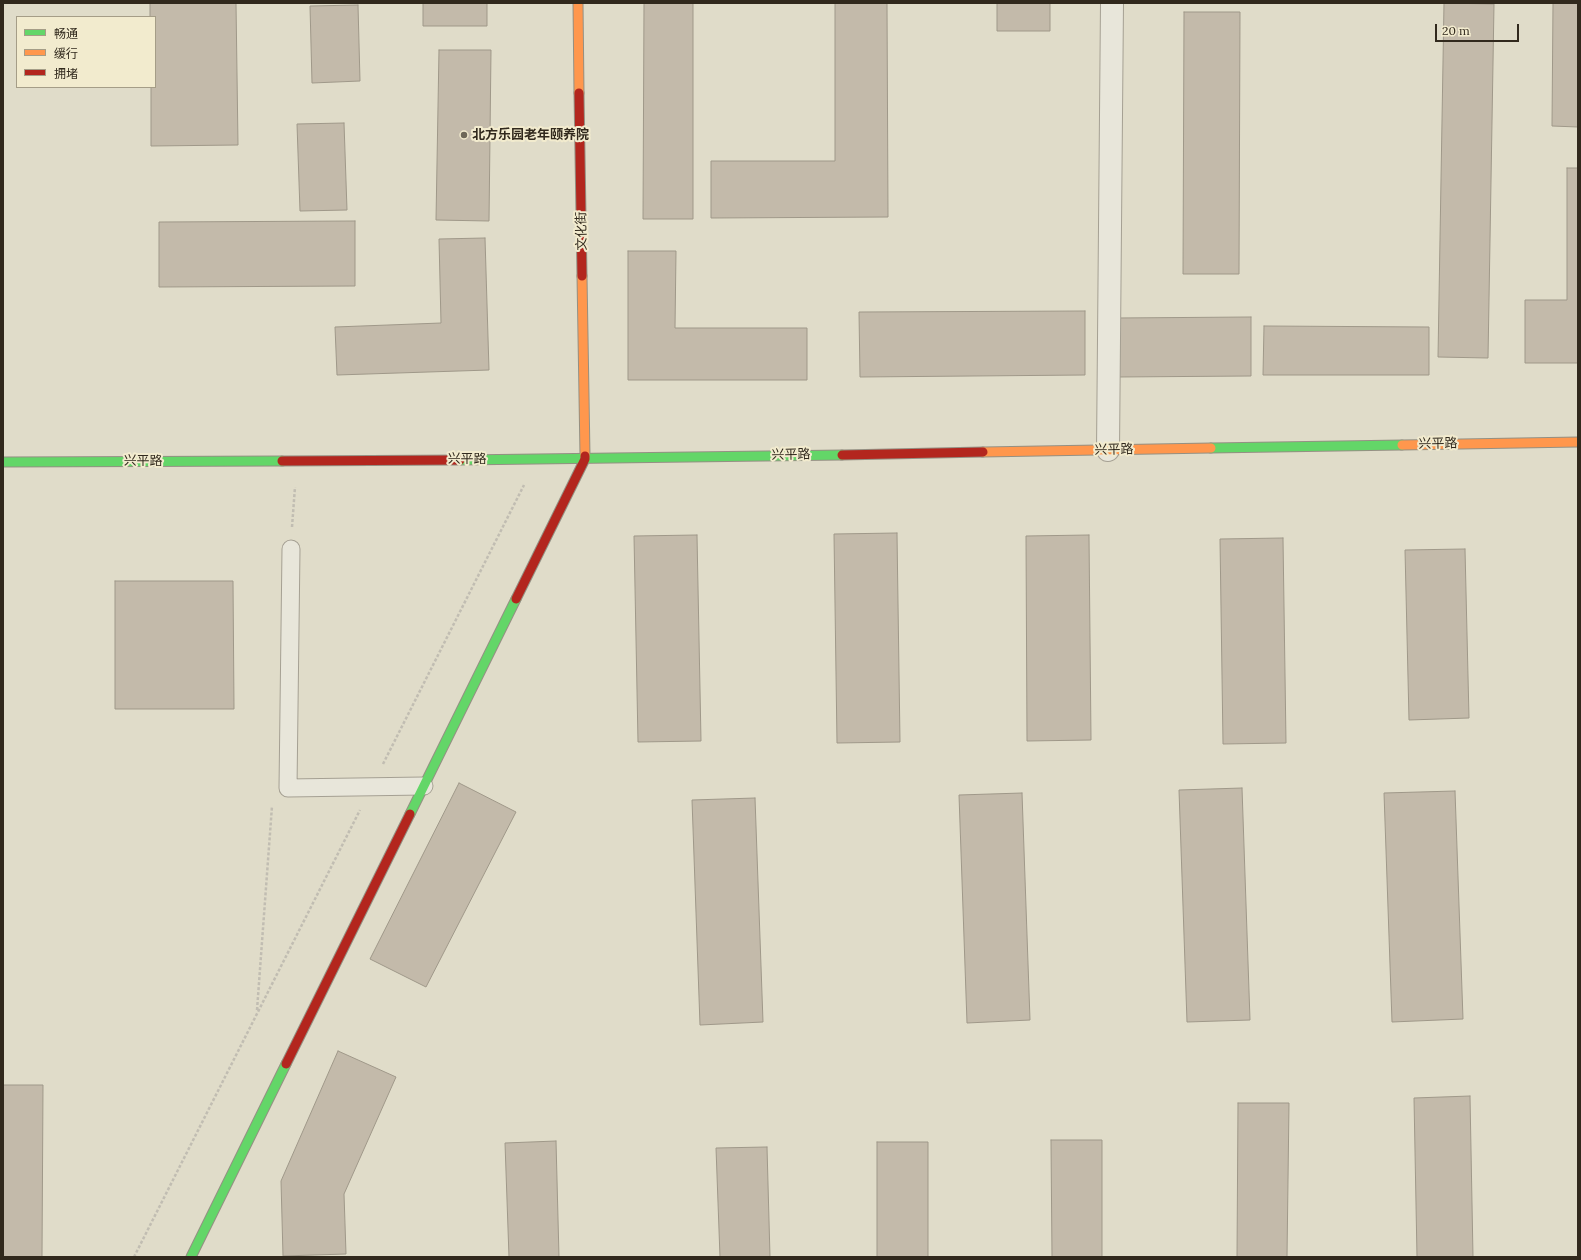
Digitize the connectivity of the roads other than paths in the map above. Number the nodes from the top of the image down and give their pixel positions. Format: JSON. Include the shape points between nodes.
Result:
{"nodes":[{"id":1,"x":578,"y":3,"type":"edge"},
{"id":2,"x":1112,"y":3,"type":"edge"},
{"id":3,"x":1578,"y":442,"type":"edge"},
{"id":4,"x":1108,"y":450,"type":"junction"},
{"id":5,"x":585,"y":459,"type":"junction"},
{"id":6,"x":3,"y":462,"type":"edge"},
{"id":7,"x":291,"y":549,"type":"dead end"},
{"id":8,"x":424,"y":786,"type":"junction"},
{"id":9,"x":191,"y":1257,"type":"edge"}],
"edges":[{"from":1,"to":5,"type":"street","name":"文化街"},
{"from":2,"to":4,"type":"street"},
{"from":3,"to":4,"type":"street","name":"兴平路"},
{"from":4,"to":5,"type":"street","name":"兴平路"},
{"from":5,"to":6,"type":"street","name":"兴平路"},
{"from":5,"to":8,"type":"street"},
{"from":7,"to":8,"type":"lane","via":[[288,788]]},
{"from":8,"to":9,"type":"street"}]}
